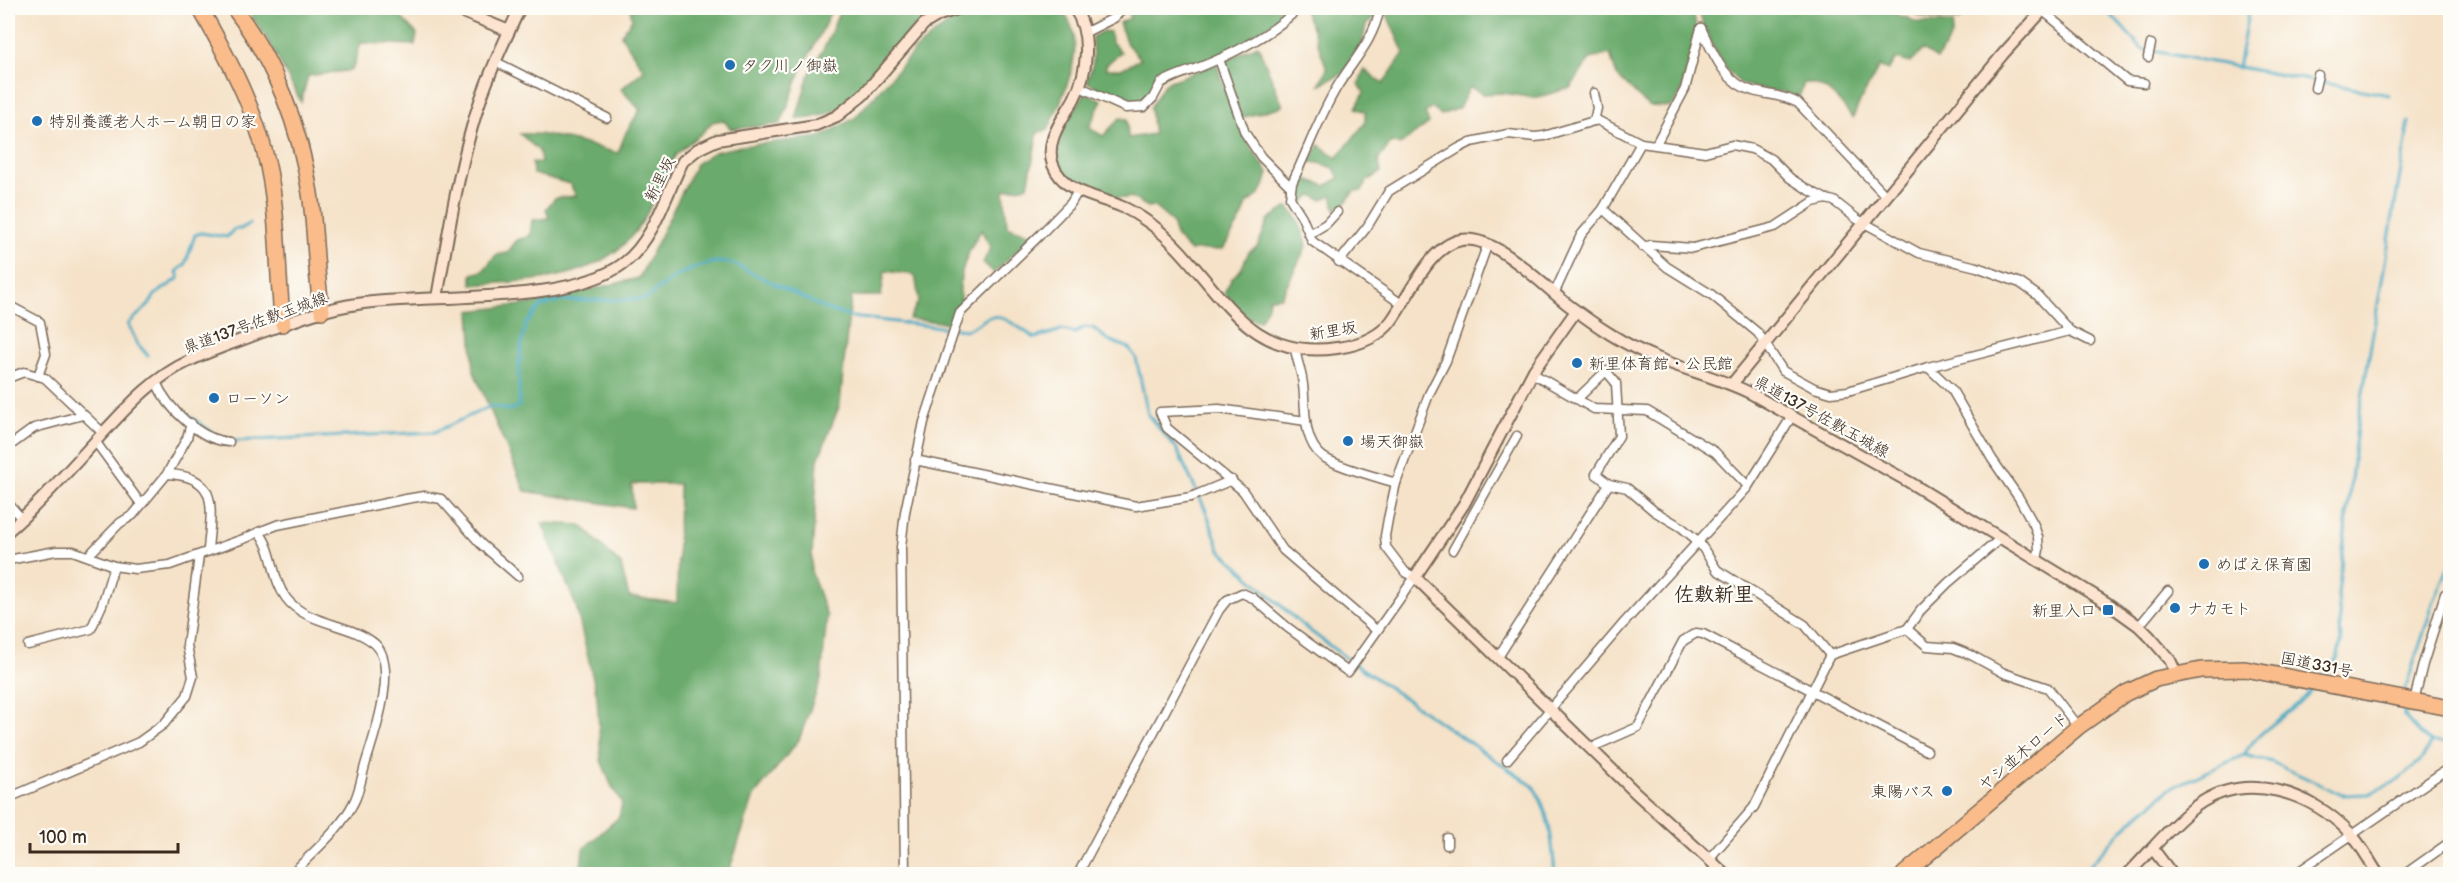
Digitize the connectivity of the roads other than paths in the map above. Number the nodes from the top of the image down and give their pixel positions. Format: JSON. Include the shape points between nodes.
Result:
{"nodes":[{"id":1,"x":200,"y":8,"type":"edge"},
{"id":2,"x":234,"y":8,"type":"edge"},
{"id":3,"x":453,"y":8,"type":"edge"},
{"id":4,"x":520,"y":8,"type":"edge"},
{"id":5,"x":960,"y":8,"type":"edge"},
{"id":6,"x":1074,"y":8,"type":"edge"},
{"id":7,"x":1124,"y":8,"type":"edge"},
{"id":8,"x":1298,"y":8,"type":"edge"},
{"id":9,"x":1380,"y":8,"type":"edge"},
{"id":10,"x":2043,"y":9,"type":"edge"},
{"id":11,"x":509,"y":31,"type":"junction"},
{"id":12,"x":1084,"y":33,"type":"junction"},
{"id":13,"x":2151,"y":44,"type":"dead end"},
{"id":14,"x":2148,"y":57,"type":"dead end"},
{"id":15,"x":1218,"y":59,"type":"junction"},
{"id":16,"x":496,"y":62,"type":"junction"},
{"id":17,"x":2318,"y":75,"type":"dead end"},
{"id":18,"x":2144,"y":83,"type":"dead end"},
{"id":19,"x":1080,"y":87,"type":"junction"},
{"id":20,"x":2315,"y":87,"type":"dead end"},
{"id":21,"x":1594,"y":93,"type":"dead end"},
{"id":22,"x":607,"y":118,"type":"dead end"},
{"id":23,"x":1594,"y":121,"type":"junction"},
{"id":24,"x":1641,"y":143,"type":"junction"},
{"id":25,"x":1656,"y":144,"type":"junction"},
{"id":26,"x":1291,"y":187,"type":"junction"},
{"id":27,"x":1078,"y":191,"type":"junction"},
{"id":28,"x":1886,"y":196,"type":"junction"},
{"id":29,"x":1826,"y":199,"type":"junction"},
{"id":30,"x":1603,"y":209,"type":"junction"},
{"id":31,"x":1337,"y":212,"type":"dead end"},
{"id":32,"x":1863,"y":223,"type":"junction"},
{"id":33,"x":1309,"y":234,"type":"junction"},
{"id":34,"x":1488,"y":243,"type":"junction"},
{"id":35,"x":1643,"y":247,"type":"junction"},
{"id":36,"x":1340,"y":262,"type":"junction"},
{"id":37,"x":1554,"y":294,"type":"junction"},
{"id":38,"x":437,"y":298,"type":"junction"},
{"id":39,"x":8,"y":305,"type":"edge"},
{"id":40,"x":1402,"y":305,"type":"junction"},
{"id":41,"x":322,"y":311,"type":"junction"},
{"id":42,"x":1576,"y":311,"type":"junction"},
{"id":43,"x":283,"y":324,"type":"junction"},
{"id":44,"x":2070,"y":330,"type":"junction"},
{"id":45,"x":2090,"y":341,"type":"dead end"},
{"id":46,"x":1766,"y":343,"type":"junction"},
{"id":47,"x":1295,"y":349,"type":"junction"},
{"id":48,"x":1928,"y":367,"type":"junction"},
{"id":49,"x":1532,"y":373,"type":"junction"},
{"id":50,"x":38,"y":376,"type":"junction"},
{"id":51,"x":8,"y":378,"type":"edge"},
{"id":52,"x":156,"y":382,"type":"junction"},
{"id":53,"x":1732,"y":384,"type":"junction"},
{"id":54,"x":1577,"y":399,"type":"junction"},
{"id":55,"x":1617,"y":410,"type":"junction"},
{"id":56,"x":83,"y":414,"type":"junction"},
{"id":57,"x":1792,"y":416,"type":"junction"},
{"id":58,"x":1305,"y":421,"type":"junction"},
{"id":59,"x":191,"y":423,"type":"junction"},
{"id":60,"x":1517,"y":436,"type":"dead end"},
{"id":61,"x":99,"y":437,"type":"junction"},
{"id":62,"x":229,"y":442,"type":"dead end"},
{"id":63,"x":8,"y":447,"type":"edge"},
{"id":64,"x":915,"y":460,"type":"junction"},
{"id":65,"x":1502,"y":464,"type":"junction"},
{"id":66,"x":1485,"y":465,"type":"junction"},
{"id":67,"x":167,"y":474,"type":"junction"},
{"id":68,"x":1232,"y":480,"type":"junction"},
{"id":69,"x":1396,"y":483,"type":"junction"},
{"id":70,"x":1609,"y":484,"type":"junction"},
{"id":71,"x":1748,"y":486,"type":"junction"},
{"id":72,"x":8,"y":503,"type":"edge"},
{"id":73,"x":141,"y":504,"type":"junction"},
{"id":74,"x":21,"y":518,"type":"junction"},
{"id":75,"x":8,"y":531,"type":"edge"},
{"id":76,"x":259,"y":532,"type":"junction"},
{"id":77,"x":2001,"y":538,"type":"junction"},
{"id":78,"x":1699,"y":542,"type":"junction"},
{"id":79,"x":208,"y":550,"type":"junction"},
{"id":80,"x":1453,"y":550,"type":"dead end"},
{"id":81,"x":88,"y":556,"type":"junction"},
{"id":82,"x":200,"y":556,"type":"junction"},
{"id":83,"x":2037,"y":559,"type":"junction"},
{"id":84,"x":8,"y":560,"type":"edge"},
{"id":85,"x":114,"y":566,"type":"junction"},
{"id":86,"x":518,"y":576,"type":"dead end"},
{"id":87,"x":1415,"y":577,"type":"junction"},
{"id":88,"x":2168,"y":591,"type":"dead end"},
{"id":89,"x":2451,"y":596,"type":"edge"},
{"id":90,"x":2139,"y":626,"type":"junction"},
{"id":91,"x":1907,"y":629,"type":"junction"},
{"id":92,"x":1376,"y":630,"type":"junction"},
{"id":93,"x":28,"y":645,"type":"dead end"},
{"id":94,"x":1830,"y":655,"type":"junction"},
{"id":95,"x":1498,"y":657,"type":"junction"},
{"id":96,"x":2176,"y":674,"type":"junction"},
{"id":97,"x":1813,"y":690,"type":"junction"},
{"id":98,"x":2408,"y":700,"type":"junction"},
{"id":99,"x":1549,"y":708,"type":"junction"},
{"id":100,"x":2451,"y":708,"type":"edge"},
{"id":101,"x":2078,"y":727,"type":"junction"},
{"id":102,"x":1592,"y":750,"type":"junction"},
{"id":103,"x":1927,"y":751,"type":"dead end"},
{"id":104,"x":1507,"y":760,"type":"dead end"},
{"id":105,"x":2451,"y":767,"type":"edge"},
{"id":106,"x":8,"y":798,"type":"edge"},
{"id":107,"x":2351,"y":834,"type":"junction"},
{"id":108,"x":2451,"y":842,"type":"edge"},
{"id":109,"x":2153,"y":849,"type":"junction"},
{"id":110,"x":1710,"y":861,"type":"junction"},
{"id":111,"x":292,"y":874,"type":"edge"},
{"id":112,"x":905,"y":874,"type":"edge"},
{"id":113,"x":1078,"y":874,"type":"edge"},
{"id":114,"x":1725,"y":874,"type":"edge"},
{"id":115,"x":1904,"y":874,"type":"edge"},
{"id":116,"x":2128,"y":874,"type":"edge"},
{"id":117,"x":2172,"y":874,"type":"edge"},
{"id":118,"x":2295,"y":874,"type":"edge"},
{"id":119,"x":2378,"y":874,"type":"edge"},
{"id":120,"x":2405,"y":874,"type":"edge"}],
"edges":[{"from":1,"to":43,"type":"highway","via":[[254,114],[264,149],[274,212]]},
{"from":2,"to":41,"type":"highway","via":[[254,35],[275,77],[297,137],[310,192]]},
{"from":3,"to":11,"type":"main road"},
{"from":4,"to":11,"type":"main road"},
{"from":5,"to":38,"type":"main road","name":"新里坂","via":[[924,24],[863,95],[837,116],[816,125],[717,140],[691,153],[682,161],[641,244],[614,269],[556,288]]},
{"from":6,"to":12,"type":"main road","name":"新里坂"},
{"from":7,"to":12,"type":"street","via":[[1114,18]]},
{"from":8,"to":15,"type":"street","via":[[1246,45]]},
{"from":9,"to":26,"type":"street","via":[[1377,24],[1364,50],[1336,87]]},
{"from":10,"to":18,"type":"street","via":[[2127,81]]},
{"from":10,"to":28,"type":"main road","name":"県道137号佐敷玉城線"},
{"from":11,"to":16,"type":"main road"},
{"from":12,"to":19,"type":"main road","name":"新里坂","via":[[1085,62]]},
{"from":13,"to":14,"type":"street"},
{"from":15,"to":19,"type":"street","via":[[1161,82],[1154,98],[1144,107],[1126,108]]},
{"from":15,"to":26,"type":"street","via":[[1245,133],[1261,157]]},
{"from":16,"to":22,"type":"street"},
{"from":16,"to":38,"type":"main road","via":[[467,148]]},
{"from":17,"to":20,"type":"street"},
{"from":19,"to":27,"type":"main road","name":"新里坂","via":[[1050,149],[1054,169]]},
{"from":21,"to":23,"type":"street"},
{"from":23,"to":24,"type":"street"},
{"from":23,"to":36,"type":"street","via":[[1544,136],[1508,134],[1459,148],[1389,191],[1368,227]]},
{"from":24,"to":25,"type":"street"},
{"from":24,"to":30,"type":"street"},
{"from":25,"to":28,"type":"street","via":[[1685,89],[1701,28],[1720,66],[1739,87],[1784,96],[1798,103]]},
{"from":25,"to":29,"type":"street","via":[[1705,152],[1732,145],[1752,149]]},
{"from":26,"to":33,"type":"street","via":[[1290,198]]},
{"from":27,"to":47,"type":"main road","name":"新里坂","via":[[1121,206],[1149,223],[1240,319],[1268,340]]},
{"from":27,"to":64,"type":"street","via":[[1039,236],[960,313]]},
{"from":28,"to":32,"type":"main road","name":"県道137号佐敷玉城線"},
{"from":29,"to":32,"type":"street"},
{"from":29,"to":35,"type":"street","via":[[1813,202],[1775,227],[1693,248]]},
{"from":30,"to":35,"type":"street"},
{"from":30,"to":37,"type":"street","via":[[1581,235]]},
{"from":31,"to":33,"type":"street"},
{"from":32,"to":44,"type":"street","via":[[1919,253],[1977,267],[2020,283]]},
{"from":32,"to":46,"type":"main road","name":"県道137号佐敷玉城線"},
{"from":33,"to":36,"type":"street","via":[[1312,241]]},
{"from":34,"to":37,"type":"main road"},
{"from":34,"to":40,"type":"main road","name":"新里坂","via":[[1462,240],[1443,248]]},
{"from":34,"to":69,"type":"street","via":[[1446,361],[1429,393]]},
{"from":35,"to":46,"type":"street","via":[[1666,267],[1712,295]]},
{"from":36,"to":40,"type":"street"},
{"from":37,"to":42,"type":"main road"},
{"from":38,"to":41,"type":"main road","name":"県道137号佐敷玉城線","via":[[369,302]]},
{"from":39,"to":50,"type":"street","via":[[40,322],[45,354]]},
{"from":40,"to":47,"type":"main road","name":"新里坂","via":[[1387,328],[1371,338],[1332,349]]},
{"from":41,"to":43,"type":"main road","name":"県道137号佐敷玉城線"},
{"from":42,"to":49,"type":"main road"},
{"from":42,"to":53,"type":"main road","via":[[1638,350]]},
{"from":43,"to":52,"type":"main road","name":"県道137号佐敷玉城線","via":[[187,362]]},
{"from":44,"to":45,"type":"street"},
{"from":44,"to":48,"type":"street"},
{"from":46,"to":48,"type":"street","via":[[1783,371],[1831,393],[1869,386]]},
{"from":46,"to":53,"type":"main road","name":"県道137号佐敷玉城線"},
{"from":47,"to":58,"type":"street","via":[[1303,383]]},
{"from":48,"to":83,"type":"street","via":[[1952,390],[2029,516],[2038,537]]},
{"from":49,"to":54,"type":"street"},
{"from":49,"to":66,"type":"main road"},
{"from":50,"to":51,"type":"street","via":[[24,372]]},
{"from":50,"to":56,"type":"street"},
{"from":52,"to":59,"type":"street","via":[[169,406]]},
{"from":52,"to":61,"type":"main road","name":"県道137号佐敷玉城線"},
{"from":53,"to":57,"type":"main road","name":"県道137号佐敷玉城線"},
{"from":54,"to":55,"type":"street","via":[[1594,409]]},
{"from":54,"to":55,"type":"street","via":[[1606,371],[1616,383]]},
{"from":55,"to":70,"type":"street","via":[[1619,436],[1596,474]]},
{"from":55,"to":71,"type":"street","via":[[1647,411],[1715,452]]},
{"from":56,"to":61,"type":"street"},
{"from":56,"to":63,"type":"street","via":[[34,428]]},
{"from":57,"to":71,"type":"street"},
{"from":57,"to":77,"type":"main road","name":"県道137号佐敷玉城線"},
{"from":58,"to":68,"type":"street","via":[[1219,409],[1160,412],[1167,428]]},
{"from":58,"to":69,"type":"street","via":[[1322,456]]},
{"from":59,"to":62,"type":"street","via":[[215,441]]},
{"from":59,"to":67,"type":"street","via":[[188,438]]},
{"from":60,"to":65,"type":"street"},
{"from":61,"to":73,"type":"street"},
{"from":61,"to":74,"type":"main road","name":"県道137号佐敷玉城線"},
{"from":64,"to":68,"type":"street","via":[[1136,506],[1192,497]]},
{"from":64,"to":112,"type":"street","via":[[905,512],[901,569]]},
{"from":65,"to":66,"type":"street"},
{"from":65,"to":80,"type":"street"},
{"from":66,"to":87,"type":"main road"},
{"from":67,"to":73,"type":"street"},
{"from":67,"to":79,"type":"street","via":[[192,477],[202,483],[210,510]]},
{"from":68,"to":92,"type":"street","via":[[1283,550]]},
{"from":69,"to":87,"type":"street","via":[[1386,547],[1405,572]]},
{"from":70,"to":78,"type":"street","via":[[1627,488]]},
{"from":70,"to":95,"type":"street"},
{"from":71,"to":78,"type":"street"},
{"from":72,"to":74,"type":"street"},
{"from":73,"to":81,"type":"street"},
{"from":74,"to":75,"type":"main road","name":"県道137号佐敷玉城線"},
{"from":76,"to":79,"type":"street"},
{"from":76,"to":86,"type":"street","via":[[277,525],[424,496],[441,499],[481,544]]},
{"from":76,"to":111,"type":"street","via":[[268,543],[287,599],[303,612],[364,636],[384,658],[382,706],[354,801],[331,837]]},
{"from":77,"to":83,"type":"main road","name":"県道137号佐敷玉城線"},
{"from":77,"to":91,"type":"street","via":[[1948,583]]},
{"from":78,"to":94,"type":"street","via":[[1718,570],[1805,625]]},
{"from":78,"to":99,"type":"street"},
{"from":79,"to":82,"type":"street"},
{"from":81,"to":84,"type":"street","via":[[56,551]]},
{"from":81,"to":85,"type":"street"},
{"from":82,"to":85,"type":"street","via":[[170,565],[135,569]]},
{"from":82,"to":106,"type":"street","via":[[187,645],[193,677],[187,696],[164,724],[139,742]]},
{"from":83,"to":90,"type":"main road","name":"県道137号佐敷玉城線"},
{"from":85,"to":93,"type":"street","via":[[91,629]]},
{"from":87,"to":92,"type":"street"},
{"from":87,"to":95,"type":"main road"},
{"from":88,"to":90,"type":"street"},
{"from":89,"to":98,"type":"street","via":[[2445,594]]},
{"from":90,"to":96,"type":"main road","name":"県道137号佐敷玉城線","via":[[2164,651]]},
{"from":91,"to":94,"type":"street"},
{"from":91,"to":101,"type":"street","via":[[1928,646],[1953,648],[2004,673],[2048,688]]},
{"from":92,"to":113,"type":"street","via":[[1348,672],[1253,598],[1242,593],[1227,600]]},
{"from":94,"to":97,"type":"street"},
{"from":95,"to":99,"type":"main road"},
{"from":96,"to":98,"type":"highway","name":"国道331号","via":[[2234,669]]},
{"from":96,"to":101,"type":"highway","name":"ヤシ並木ロード","via":[[2126,693]]},
{"from":97,"to":102,"type":"street","via":[[1696,633],[1683,641],[1638,727]]},
{"from":97,"to":103,"type":"street"},
{"from":97,"to":110,"type":"street","via":[[1754,807]]},
{"from":98,"to":100,"type":"highway","name":"国道331号"},
{"from":99,"to":102,"type":"main road"},
{"from":99,"to":104,"type":"street"},
{"from":101,"to":115,"type":"highway","name":"ヤシ並木ロード"},
{"from":102,"to":110,"type":"main road"},
{"from":105,"to":107,"type":"street"},
{"from":107,"to":109,"type":"main road","via":[[2320,807],[2299,796],[2276,789],[2240,789],[2199,805]]},
{"from":107,"to":118,"type":"street"},
{"from":107,"to":119,"type":"main road"},
{"from":108,"to":120,"type":"street"},
{"from":109,"to":116,"type":"main road"},
{"from":109,"to":117,"type":"main road"},
{"from":110,"to":114,"type":"main road"}]}
